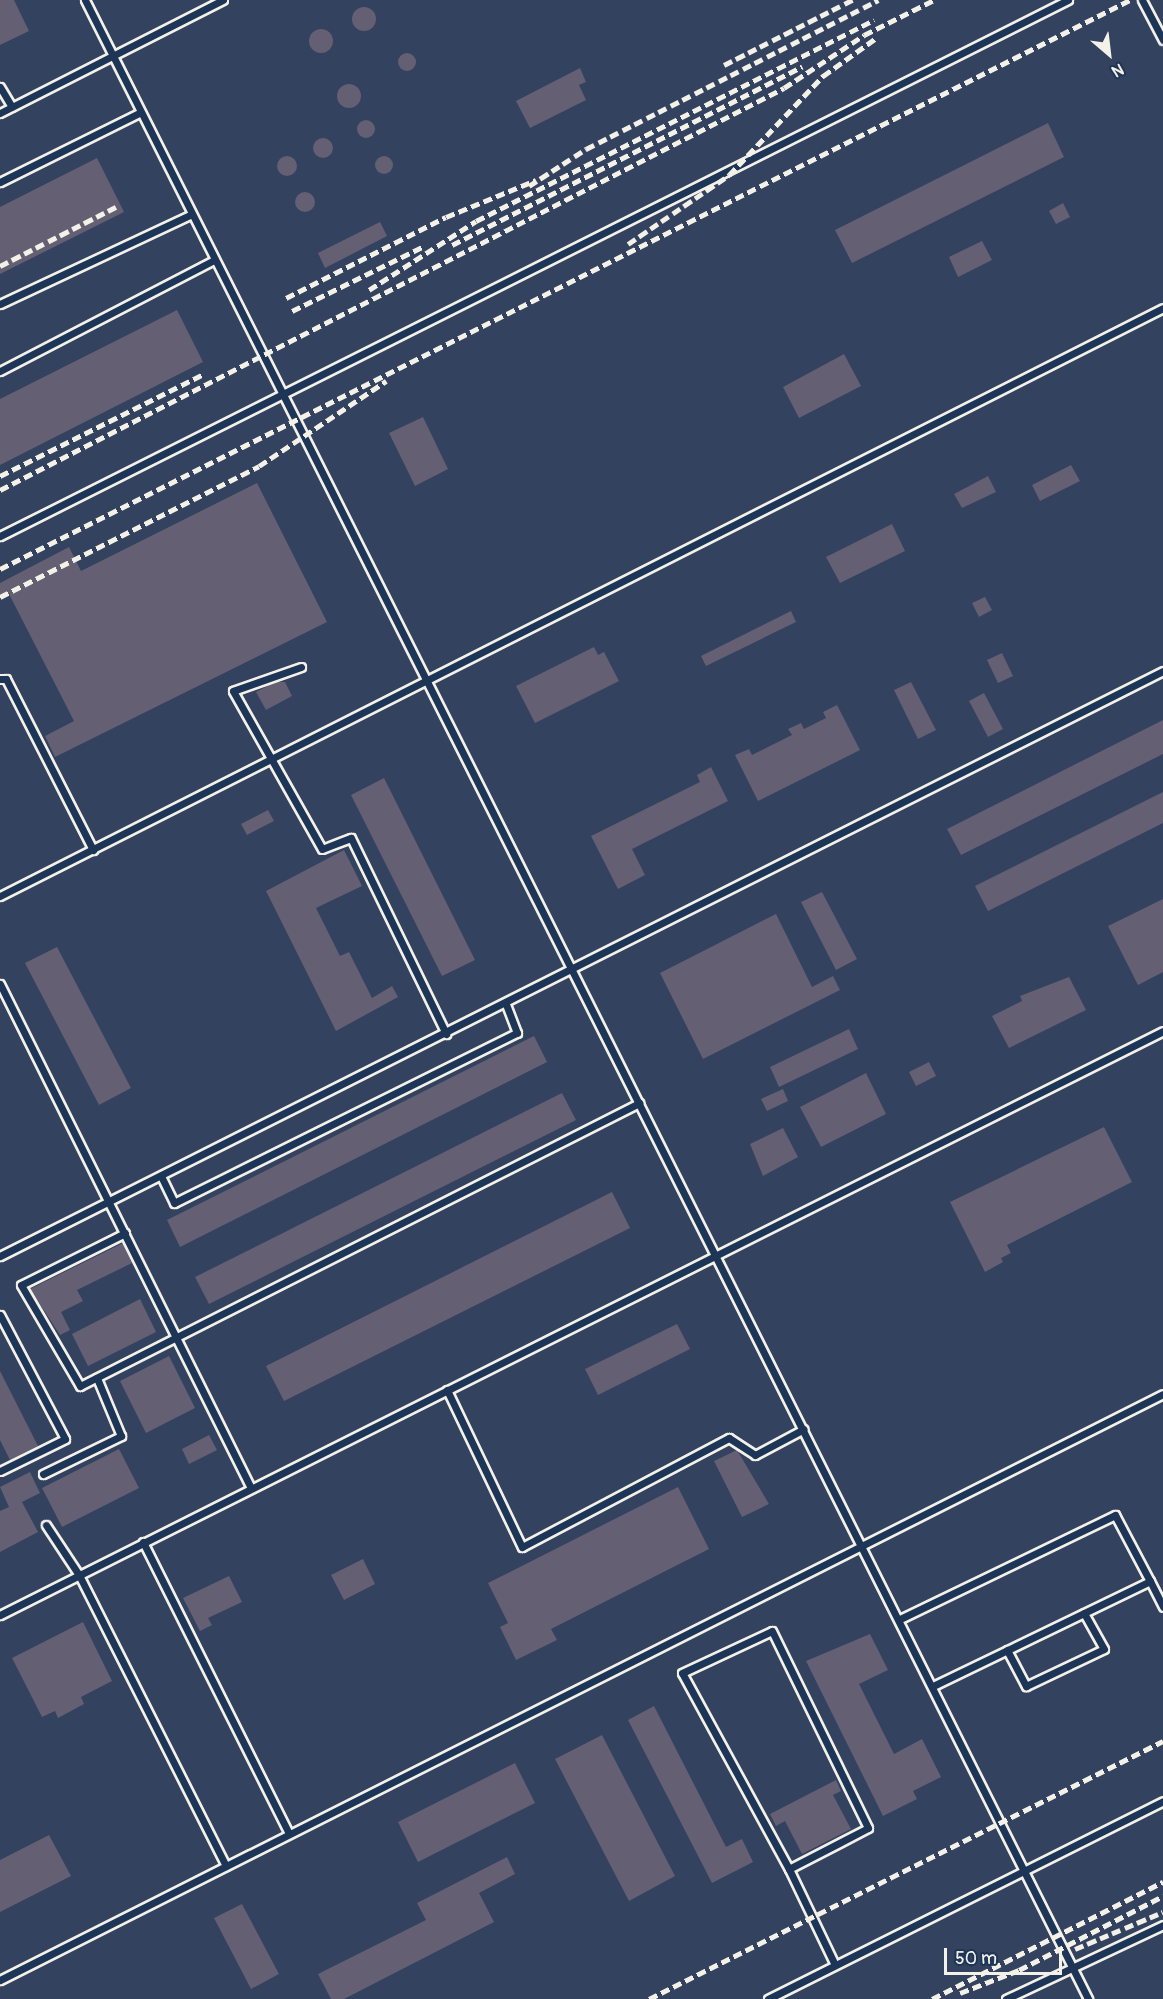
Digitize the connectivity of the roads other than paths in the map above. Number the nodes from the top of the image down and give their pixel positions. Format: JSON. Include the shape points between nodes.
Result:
{"nodes":[{"id":1,"x":85,"y":0,"type":"edge"},
{"id":2,"x":223,"y":0,"type":"edge"},
{"id":3,"x":1068,"y":0,"type":"edge"},
{"id":4,"x":1142,"y":0,"type":"edge"},
{"id":5,"x":1163,"y":40,"type":"edge"},
{"id":6,"x":111,"y":57,"type":"junction"},
{"id":7,"x":0,"y":87,"type":"edge"},
{"id":8,"x":12,"y":107,"type":"junction"},
{"id":9,"x":0,"y":113,"type":"edge"},
{"id":10,"x":139,"y":113,"type":"junction"},
{"id":11,"x":0,"y":182,"type":"edge"},
{"id":12,"x":190,"y":215,"type":"junction"},
{"id":13,"x":212,"y":261,"type":"junction"},
{"id":14,"x":0,"y":304,"type":"edge"},
{"id":15,"x":1163,"y":308,"type":"edge"},
{"id":16,"x":0,"y":371,"type":"edge"},
{"id":17,"x":280,"y":396,"type":"junction"},
{"id":18,"x":0,"y":537,"type":"edge"},
{"id":19,"x":301,"y":667,"type":"dead end"},
{"id":20,"x":1163,"y":670,"type":"edge"},
{"id":21,"x":0,"y":679,"type":"edge"},
{"id":22,"x":428,"y":683,"type":"junction"},
{"id":23,"x":273,"y":760,"type":"junction"},
{"id":24,"x":93,"y":850,"type":"junction"},
{"id":25,"x":0,"y":896,"type":"edge"},
{"id":26,"x":573,"y":971,"type":"junction"},
{"id":27,"x":0,"y":984,"type":"edge"},
{"id":28,"x":506,"y":1004,"type":"junction"},
{"id":29,"x":1163,"y":1031,"type":"edge"},
{"id":30,"x":446,"y":1034,"type":"junction"},
{"id":31,"x":639,"y":1103,"type":"junction"},
{"id":32,"x":161,"y":1176,"type":"junction"},
{"id":33,"x":109,"y":1202,"type":"junction"},
{"id":34,"x":125,"y":1233,"type":"junction"},
{"id":35,"x":716,"y":1256,"type":"junction"},
{"id":36,"x":0,"y":1257,"type":"edge"},
{"id":37,"x":0,"y":1315,"type":"edge"},
{"id":38,"x":177,"y":1337,"type":"junction"},
{"id":39,"x":97,"y":1378,"type":"junction"},
{"id":40,"x":447,"y":1390,"type":"junction"},
{"id":41,"x":1163,"y":1394,"type":"edge"},
{"id":42,"x":804,"y":1429,"type":"junction"},
{"id":43,"x":0,"y":1471,"type":"edge"},
{"id":44,"x":44,"y":1474,"type":"dead end"},
{"id":45,"x":251,"y":1488,"type":"junction"},
{"id":46,"x":46,"y":1525,"type":"dead end"},
{"id":47,"x":143,"y":1542,"type":"junction"},
{"id":48,"x":863,"y":1544,"type":"junction"},
{"id":49,"x":79,"y":1575,"type":"junction"},
{"id":50,"x":1150,"y":1581,"type":"junction"},
{"id":51,"x":1163,"y":1607,"type":"edge"},
{"id":52,"x":1084,"y":1613,"type":"junction"},
{"id":53,"x":0,"y":1615,"type":"edge"},
{"id":54,"x":900,"y":1619,"type":"junction"},
{"id":55,"x":1007,"y":1650,"type":"junction"},
{"id":56,"x":933,"y":1686,"type":"junction"},
{"id":57,"x":1163,"y":1801,"type":"edge"},
{"id":58,"x":289,"y":1834,"type":"junction"},
{"id":59,"x":226,"y":1866,"type":"junction"},
{"id":60,"x":789,"y":1869,"type":"junction"},
{"id":61,"x":1025,"y":1871,"type":"junction"},
{"id":62,"x":1163,"y":1925,"type":"edge"},
{"id":63,"x":835,"y":1965,"type":"junction"},
{"id":64,"x":1072,"y":1966,"type":"junction"},
{"id":65,"x":0,"y":1980,"type":"edge"},
{"id":66,"x":768,"y":1999,"type":"edge"},
{"id":67,"x":1006,"y":1999,"type":"edge"},
{"id":68,"x":1088,"y":1999,"type":"edge"}],
"edges":[{"from":1,"to":6,"type":"lane"},
{"from":2,"to":6,"type":"lane"},
{"from":3,"to":17,"type":"lane"},
{"from":4,"to":5,"type":"lane"},
{"from":6,"to":8,"type":"lane"},
{"from":6,"to":10,"type":"lane"},
{"from":7,"to":8,"type":"lane"},
{"from":8,"to":9,"type":"lane"},
{"from":10,"to":11,"type":"lane"},
{"from":10,"to":12,"type":"lane"},
{"from":12,"to":13,"type":"lane"},
{"from":12,"to":14,"type":"lane"},
{"from":13,"to":16,"type":"lane"},
{"from":13,"to":17,"type":"lane"},
{"from":15,"to":22,"type":"lane"},
{"from":17,"to":18,"type":"lane"},
{"from":17,"to":22,"type":"lane"},
{"from":19,"to":23,"type":"lane","via":[[232,691]]},
{"from":20,"to":26,"type":"lane"},
{"from":21,"to":24,"type":"lane","via":[[6,679]]},
{"from":22,"to":23,"type":"lane"},
{"from":22,"to":26,"type":"lane"},
{"from":23,"to":24,"type":"lane"},
{"from":23,"to":30,"type":"lane","via":[[322,849],[351,838]]},
{"from":24,"to":25,"type":"lane"},
{"from":26,"to":28,"type":"lane"},
{"from":26,"to":31,"type":"lane"},
{"from":27,"to":33,"type":"lane"},
{"from":28,"to":30,"type":"lane"},
{"from":28,"to":32,"type":"lane","via":[[517,1033],[174,1203]]},
{"from":29,"to":35,"type":"lane"},
{"from":30,"to":32,"type":"lane"},
{"from":31,"to":35,"type":"lane"},
{"from":31,"to":38,"type":"lane"},
{"from":32,"to":33,"type":"lane"},
{"from":33,"to":34,"type":"lane"},
{"from":33,"to":36,"type":"lane"},
{"from":34,"to":38,"type":"lane"},
{"from":34,"to":39,"type":"lane","via":[[21,1285],[80,1386]]},
{"from":35,"to":40,"type":"lane"},
{"from":35,"to":42,"type":"lane"},
{"from":37,"to":43,"type":"lane","via":[[65,1439]]},
{"from":38,"to":39,"type":"lane"},
{"from":38,"to":45,"type":"lane"},
{"from":39,"to":44,"type":"lane","via":[[121,1436]]},
{"from":40,"to":42,"type":"lane","via":[[522,1547],[729,1438],[756,1455]]},
{"from":40,"to":45,"type":"lane"},
{"from":41,"to":48,"type":"lane"},
{"from":42,"to":48,"type":"lane"},
{"from":45,"to":47,"type":"lane"},
{"from":46,"to":49,"type":"lane"},
{"from":47,"to":49,"type":"lane"},
{"from":47,"to":58,"type":"lane"},
{"from":48,"to":54,"type":"lane"},
{"from":48,"to":58,"type":"lane"},
{"from":49,"to":53,"type":"lane"},
{"from":49,"to":59,"type":"lane"},
{"from":50,"to":51,"type":"lane"},
{"from":50,"to":52,"type":"lane"},
{"from":50,"to":54,"type":"lane","via":[[1115,1515]]},
{"from":52,"to":55,"type":"lane"},
{"from":52,"to":55,"type":"lane","via":[[1104,1649],[1026,1686]]},
{"from":54,"to":56,"type":"lane"},
{"from":55,"to":56,"type":"lane"},
{"from":56,"to":61,"type":"lane"},
{"from":57,"to":61,"type":"lane"},
{"from":58,"to":59,"type":"lane"},
{"from":59,"to":65,"type":"lane"},
{"from":60,"to":60,"type":"lane","via":[[868,1828],[772,1631],[682,1673]]},
{"from":60,"to":63,"type":"lane"},
{"from":61,"to":63,"type":"lane"},
{"from":61,"to":64,"type":"lane"},
{"from":62,"to":64,"type":"lane"},
{"from":63,"to":66,"type":"lane"},
{"from":64,"to":67,"type":"lane"},
{"from":64,"to":68,"type":"lane"}]}
